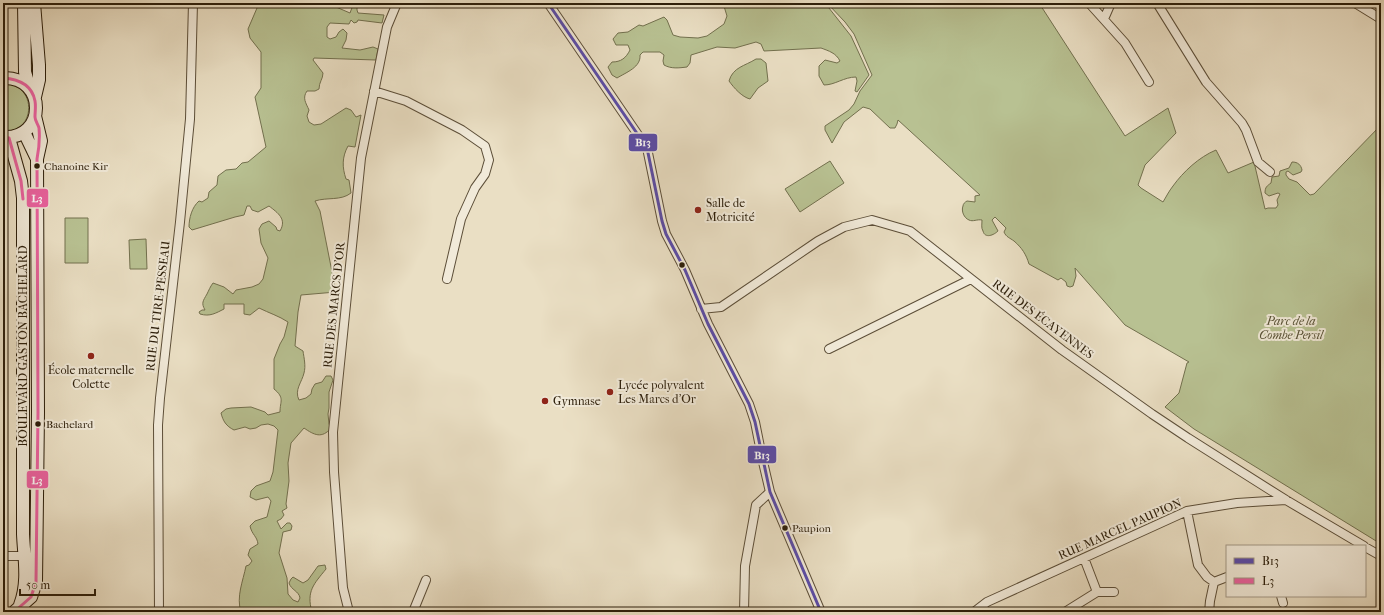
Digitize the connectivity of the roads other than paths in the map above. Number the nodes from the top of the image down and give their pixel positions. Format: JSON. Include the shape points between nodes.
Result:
{"nodes":[{"id":1,"x":24,"y":3,"type":"edge"},
{"id":2,"x":34,"y":3,"type":"edge"},
{"id":3,"x":193,"y":3,"type":"edge"},
{"id":4,"x":397,"y":3,"type":"edge"},
{"id":5,"x":548,"y":3,"type":"edge"},
{"id":6,"x":1089,"y":3,"type":"edge"},
{"id":7,"x":1112,"y":3,"type":"edge"},
{"id":8,"x":1157,"y":3,"type":"edge"},
{"id":9,"x":1355,"y":3,"type":"edge"},
{"id":10,"x":1381,"y":18,"type":"edge"},
{"id":11,"x":1104,"y":19,"type":"junction"},
{"id":12,"x":3,"y":78,"type":"edge"},
{"id":13,"x":1149,"y":82,"type":"dead end"},
{"id":14,"x":374,"y":91,"type":"junction"},
{"id":15,"x":32,"y":93,"type":"junction"},
{"id":16,"x":35,"y":116,"type":"junction"},
{"id":17,"x":24,"y":132,"type":"junction"},
{"id":18,"x":6,"y":138,"type":"edge"},
{"id":19,"x":37,"y":159,"type":"junction"},
{"id":20,"x":1270,"y":172,"type":"dead end"},
{"id":21,"x":447,"y":279,"type":"dead end"},
{"id":22,"x":971,"y":280,"type":"junction"},
{"id":23,"x":701,"y":309,"type":"junction"},
{"id":24,"x":829,"y":349,"type":"dead end"},
{"id":25,"x":770,"y":492,"type":"junction"},
{"id":26,"x":1286,"y":500,"type":"junction"},
{"id":27,"x":1187,"y":511,"type":"junction"},
{"id":28,"x":1362,"y":545,"type":"edge"},
{"id":29,"x":1366,"y":547,"type":"edge"},
{"id":30,"x":30,"y":555,"type":"junction"},
{"id":31,"x":3,"y":556,"type":"edge"},
{"id":32,"x":1381,"y":556,"type":"edge"},
{"id":33,"x":1084,"y":558,"type":"junction"},
{"id":34,"x":1226,"y":577,"type":"edge"},
{"id":35,"x":426,"y":580,"type":"dead end"},
{"id":36,"x":1214,"y":582,"type":"junction"},
{"id":37,"x":1097,"y":592,"type":"junction"},
{"id":38,"x":1114,"y":592,"type":"dead end"},
{"id":39,"x":17,"y":609,"type":"edge"},
{"id":40,"x":159,"y":612,"type":"edge"},
{"id":41,"x":349,"y":612,"type":"edge"},
{"id":42,"x":413,"y":612,"type":"edge"},
{"id":43,"x":744,"y":612,"type":"edge"},
{"id":44,"x":821,"y":612,"type":"edge"},
{"id":45,"x":974,"y":612,"type":"edge"},
{"id":46,"x":1065,"y":612,"type":"edge"},
{"id":47,"x":1210,"y":612,"type":"edge"}],
"edges":[{"from":1,"to":15,"type":"street","via":[[25,72]]},
{"from":2,"to":15,"type":"street","via":[[39,80]]},
{"from":3,"to":40,"type":"street","name":"RUE DU TIRE-PESSEAU","via":[[190,119],[158,425]]},
{"from":4,"to":14,"type":"street","name":"RUE DES MARCS D'OR","via":[[387,27]]},
{"from":5,"to":23,"type":"street","via":[[647,148],[666,234]]},
{"from":6,"to":11,"type":"street"},
{"from":7,"to":11,"type":"street"},
{"from":8,"to":20,"type":"street","via":[[1206,82],[1246,130],[1258,162]]},
{"from":9,"to":10,"type":"street"},
{"from":11,"to":13,"type":"street","via":[[1125,43]]},
{"from":12,"to":15,"type":"street","via":[[14,78],[23,82]]},
{"from":14,"to":21,"type":"street","via":[[406,101],[462,130],[485,146],[489,160],[485,174],[474,188],[460,219]]},
{"from":14,"to":41,"type":"street","name":"RUE DES MARCS D'OR","via":[[362,158],[333,432],[343,588]]},
{"from":15,"to":16,"type":"street","name":"BOULEVARD GASTON BACHELARD","via":[[36,107]]},
{"from":16,"to":17,"type":"street"},
{"from":16,"to":19,"type":"street","name":"BOULEVARD GASTON BACHELARD","via":[[41,141]]},
{"from":17,"to":18,"type":"street"},
{"from":17,"to":19,"type":"street","name":"BOULEVARD GASTON BACHELARD"},
{"from":18,"to":30,"type":"street","name":"BOULEVARD GASTON BACHELARD","via":[[21,181],[23,198]]},
{"from":19,"to":30,"type":"street","name":"BOULEVARD GASTON BACHELARD","via":[[38,412]]},
{"from":22,"to":23,"type":"street","name":"RUE DES ÉCAYENNES","via":[[910,231],[872,220],[844,227],[818,241],[722,307]]},
{"from":22,"to":24,"type":"street"},
{"from":22,"to":26,"type":"street","name":"RUE DES ÉCAYENNES","via":[[1062,350],[1152,414]]},
{"from":23,"to":25,"type":"street","via":[[751,410]]},
{"from":25,"to":43,"type":"street","via":[[756,505],[745,566]]},
{"from":25,"to":44,"type":"street"},
{"from":26,"to":27,"type":"street","name":"RUE MARCEL PAUPION"},
{"from":26,"to":28,"type":"street","name":"RUE DES ÉCAYENNES"},
{"from":27,"to":33,"type":"street","name":"RUE MARCEL PAUPION"},
{"from":27,"to":36,"type":"street","via":[[1198,566]]},
{"from":29,"to":32,"type":"street","name":"RUE DES ÉCAYENNES"},
{"from":30,"to":31,"type":"street"},
{"from":30,"to":39,"type":"street","name":"BOULEVARD GASTON BACHELARD","via":[[25,590]]},
{"from":33,"to":37,"type":"street"},
{"from":33,"to":45,"type":"street","name":"RUE MARCEL PAUPION","via":[[988,602]]},
{"from":34,"to":36,"type":"street"},
{"from":35,"to":42,"type":"street"},
{"from":36,"to":47,"type":"street"},
{"from":37,"to":38,"type":"street"},
{"from":37,"to":46,"type":"street"}]}
